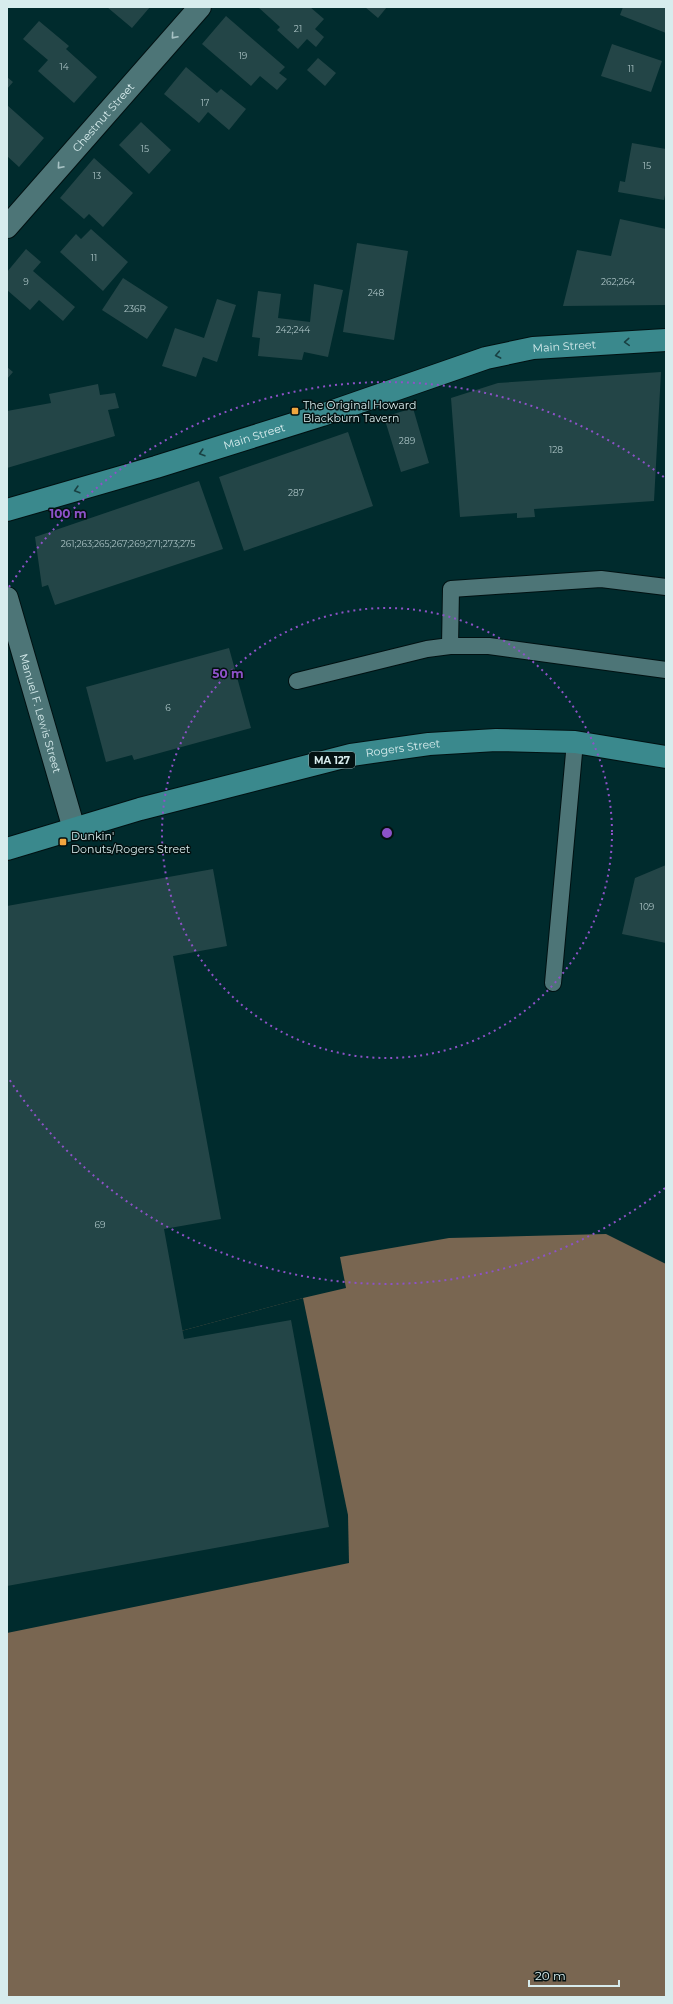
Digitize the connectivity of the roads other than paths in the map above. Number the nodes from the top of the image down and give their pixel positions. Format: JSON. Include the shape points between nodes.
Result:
{"nodes":[{"id":1,"x":200,"y":7,"type":"edge"},
{"id":2,"x":7,"y":227,"type":"edge"},
{"id":3,"x":666,"y":340,"type":"edge"},
{"id":4,"x":7,"y":510,"type":"edge"},
{"id":5,"x":666,"y":587,"type":"edge"},
{"id":6,"x":7,"y":598,"type":"edge"},
{"id":7,"x":450,"y":646,"type":"junction"},
{"id":8,"x":666,"y":670,"type":"edge"},
{"id":9,"x":297,"y":681,"type":"dead end"},
{"id":10,"x":575,"y":742,"type":"junction"},
{"id":11,"x":666,"y":757,"type":"edge"},
{"id":12,"x":74,"y":829,"type":"junction"},
{"id":13,"x":7,"y":849,"type":"edge"},
{"id":14,"x":553,"y":983,"type":"dead end"}],
"edges":[{"from":1,"to":2,"type":"street","name":"Chestnut Street","one_way":true},
{"from":3,"to":4,"type":"main road","name":"Main Street","one_way":true,"via":[[533,348],[486,358],[315,417]]},
{"from":5,"to":7,"type":"lane","via":[[601,579],[451,590]]},
{"from":6,"to":12,"type":"street","name":"Manuel F. Lewis Street"},
{"from":7,"to":8,"type":"lane","via":[[489,646]]},
{"from":7,"to":9,"type":"lane","via":[[427,649]]},
{"from":10,"to":11,"type":"main road","name":"Rogers Street","number":"MA 127"},
{"from":10,"to":12,"type":"main road","name":"Rogers Street","number":"MA 127","via":[[496,740],[436,743],[351,755],[140,809]]},
{"from":10,"to":14,"type":"lane"},
{"from":12,"to":13,"type":"main road","name":"Rogers Street","number":"MA 127"}]}
